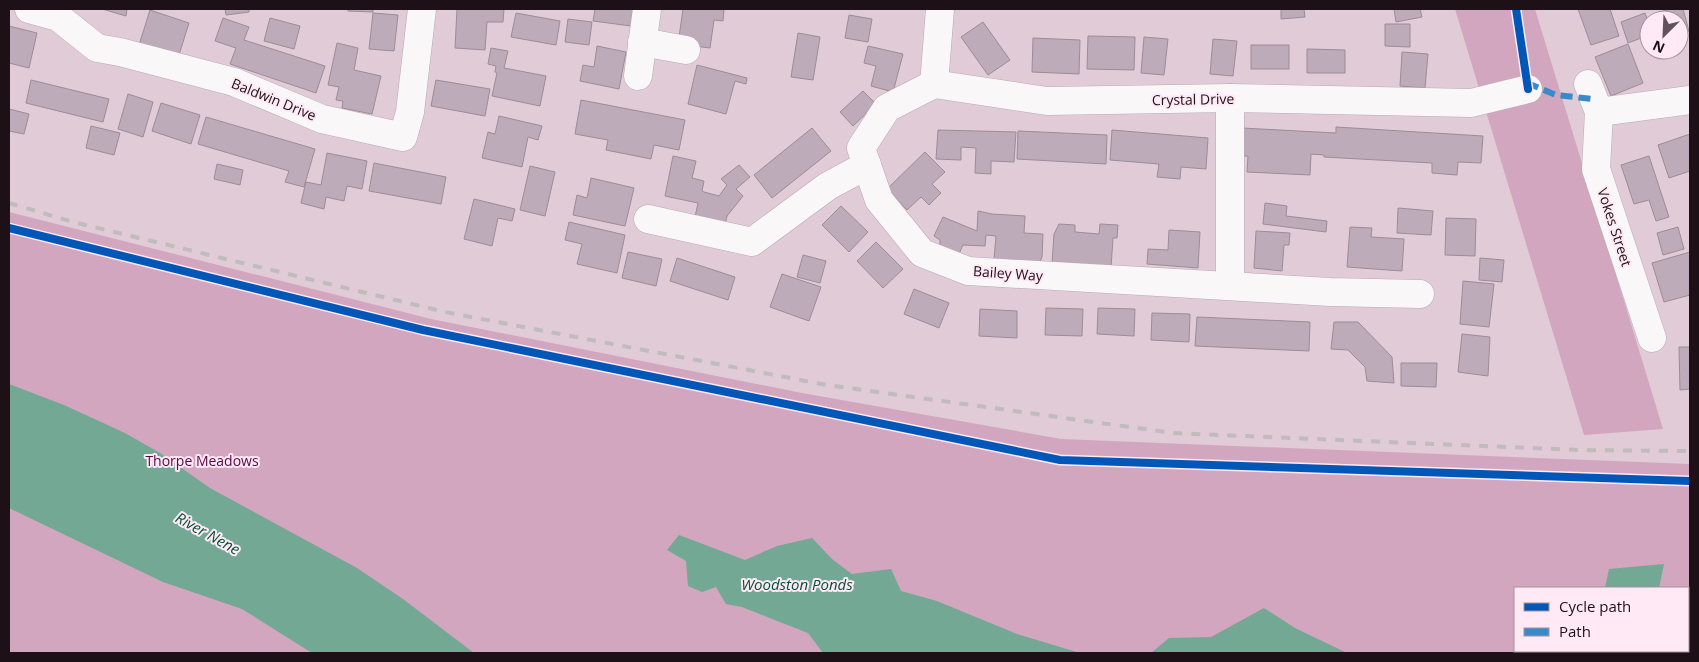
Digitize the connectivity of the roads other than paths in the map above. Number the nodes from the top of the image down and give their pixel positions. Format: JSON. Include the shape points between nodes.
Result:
{"nodes":[{"id":1,"x":29,"y":9,"type":"edge"},
{"id":2,"x":422,"y":9,"type":"edge"},
{"id":3,"x":647,"y":9,"type":"edge"},
{"id":4,"x":940,"y":9,"type":"edge"},
{"id":5,"x":642,"y":42,"type":"junction"},
{"id":6,"x":686,"y":50,"type":"dead end"},
{"id":7,"x":638,"y":76,"type":"dead end"},
{"id":8,"x":934,"y":84,"type":"junction"},
{"id":9,"x":1588,"y":84,"type":"dead end"},
{"id":10,"x":1528,"y":89,"type":"dead end"},
{"id":11,"x":1230,"y":98,"type":"junction"},
{"id":12,"x":1690,"y":100,"type":"edge"},
{"id":13,"x":1599,"y":112,"type":"junction"},
{"id":14,"x":867,"y":165,"type":"junction"},
{"id":15,"x":648,"y":219,"type":"dead end"},
{"id":16,"x":1230,"y":286,"type":"junction"},
{"id":17,"x":1420,"y":294,"type":"dead end"},
{"id":18,"x":1652,"y":338,"type":"dead end"}],
"edges":[{"from":1,"to":2,"type":"street","name":"Baldwin Drive","via":[[58,16],[97,48],[234,82],[322,119],[404,137]]},
{"from":3,"to":5,"type":"street"},
{"from":4,"to":8,"type":"street"},
{"from":5,"to":6,"type":"street"},
{"from":5,"to":7,"type":"street"},
{"from":8,"to":11,"type":"street","name":"Crystal Drive","via":[[1046,101]]},
{"from":8,"to":14,"type":"street","name":"Bailey Way","via":[[887,108],[861,148]]},
{"from":9,"to":13,"type":"street","name":"Vokes Street"},
{"from":10,"to":11,"type":"street","name":"Crystal Drive","via":[[1471,103]]},
{"from":11,"to":16,"type":"street"},
{"from":12,"to":13,"type":"street"},
{"from":13,"to":18,"type":"street","name":"Vokes Street","via":[[1596,169]]},
{"from":14,"to":15,"type":"street","via":[[828,186],[752,242]]},
{"from":14,"to":16,"type":"street","name":"Bailey Way","via":[[879,200],[922,253],[968,271]]},
{"from":16,"to":17,"type":"street","name":"Bailey Way"}]}
